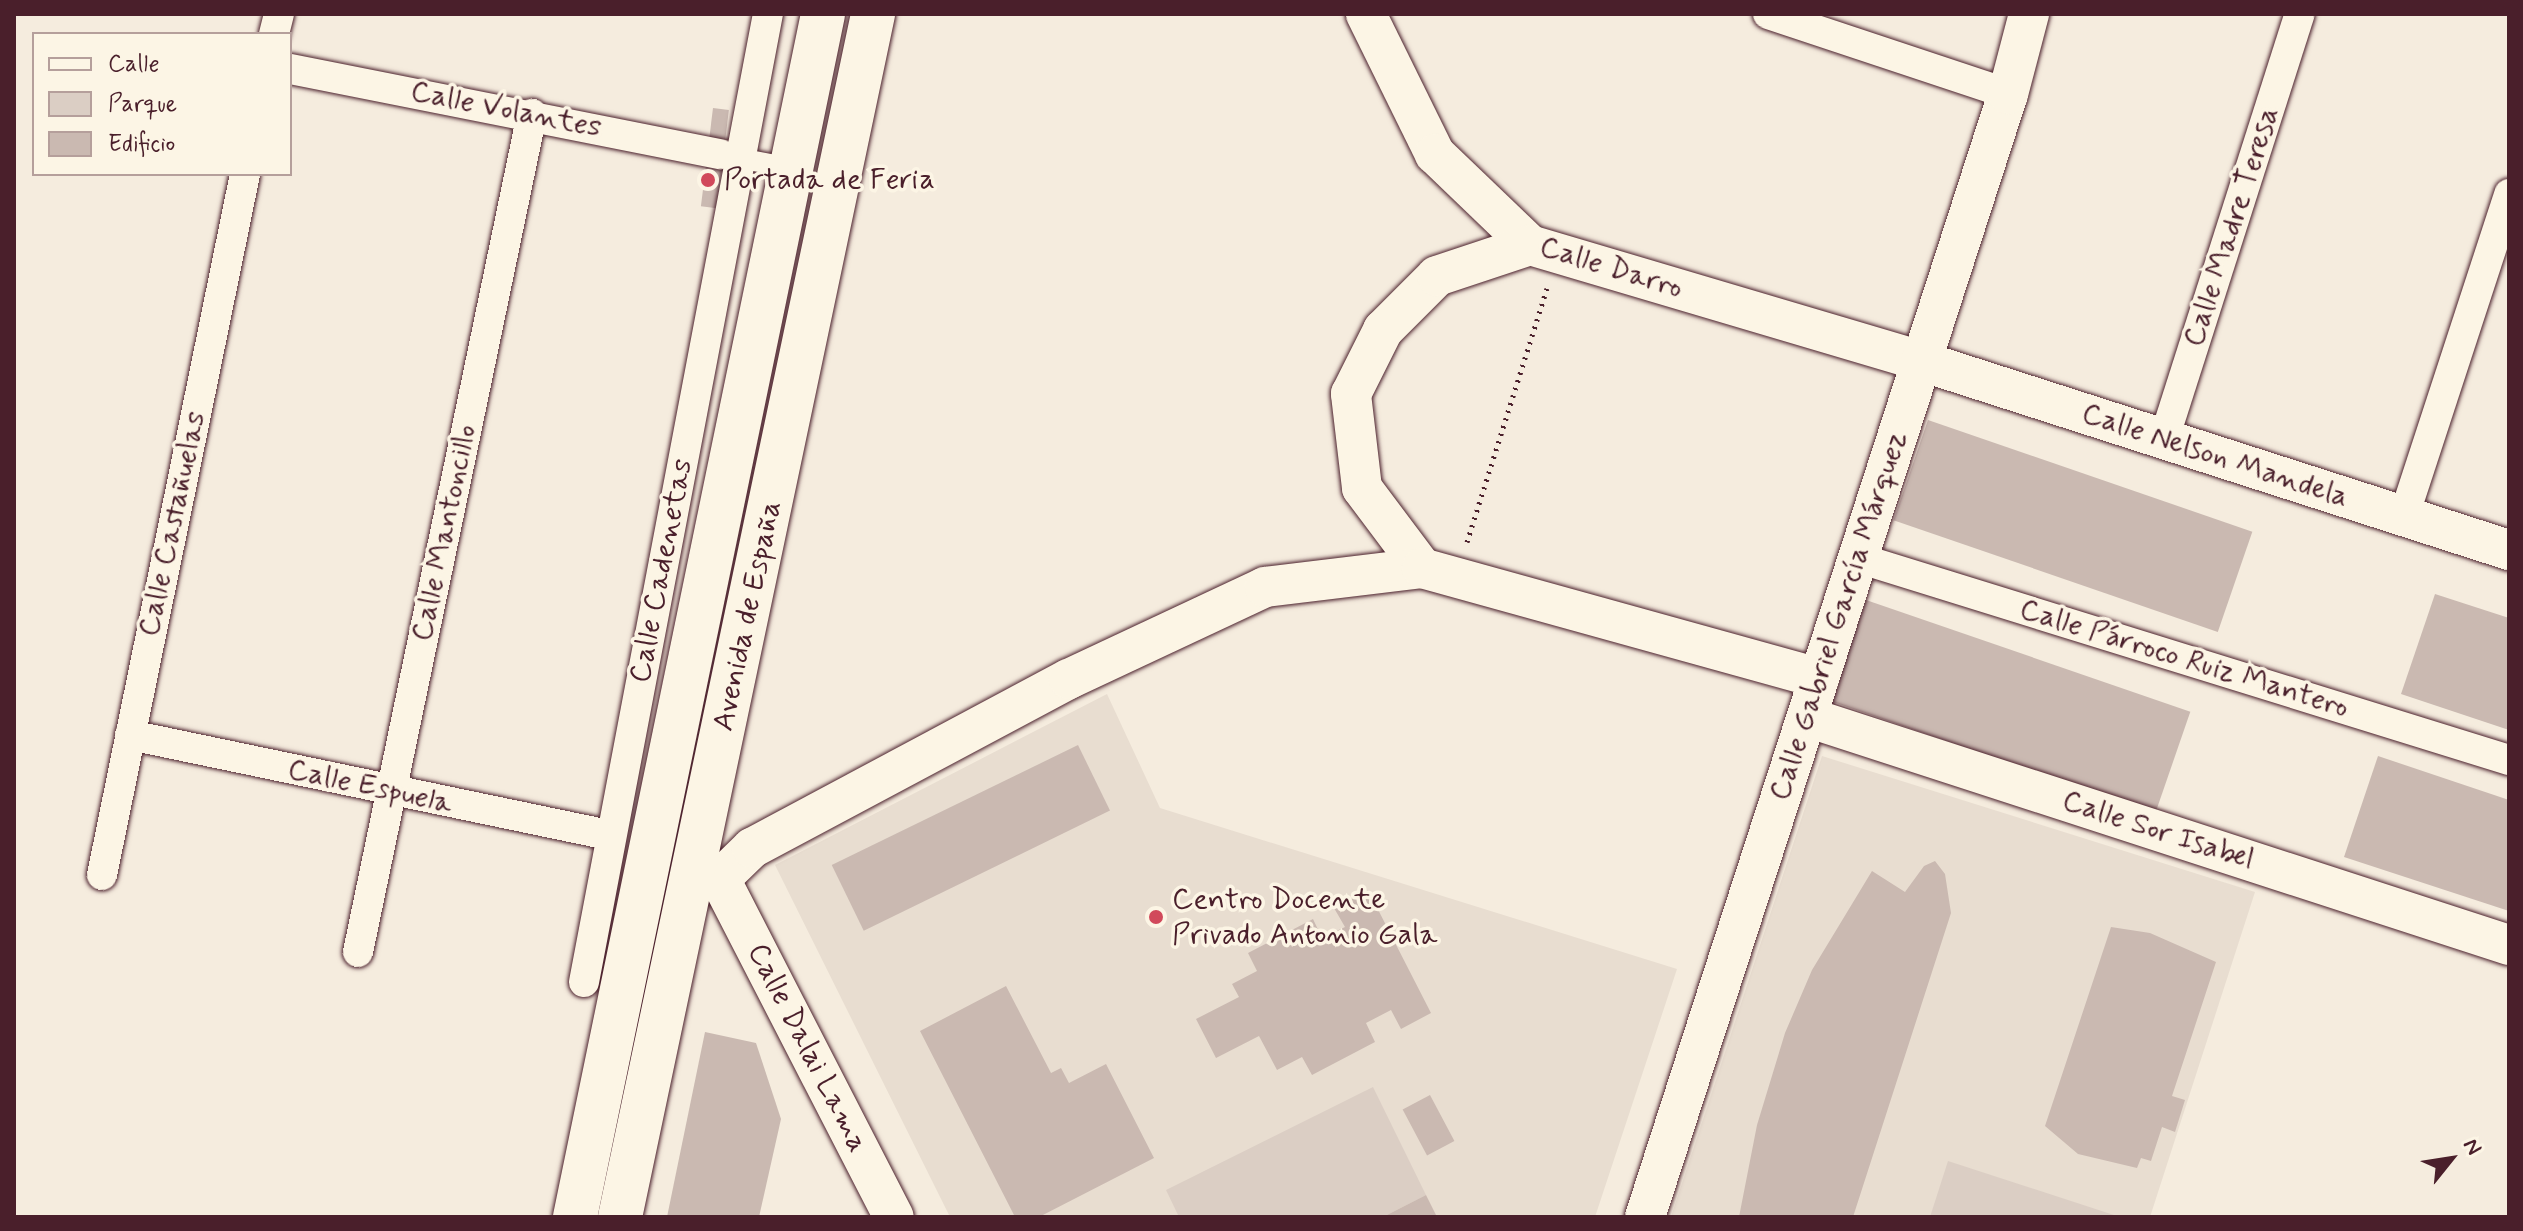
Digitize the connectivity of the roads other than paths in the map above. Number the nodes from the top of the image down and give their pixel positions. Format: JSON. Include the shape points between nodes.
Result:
{"nodes":[{"id":1,"x":768,"y":14,"type":"edge"},
{"id":2,"x":823,"y":14,"type":"edge"},
{"id":3,"x":873,"y":14,"type":"edge"},
{"id":4,"x":1366,"y":14,"type":"edge"},
{"id":5,"x":1768,"y":14,"type":"edge"},
{"id":6,"x":2029,"y":14,"type":"edge"},
{"id":7,"x":2300,"y":14,"type":"edge"},
{"id":8,"x":292,"y":69,"type":"edge"},
{"id":9,"x":2008,"y":94,"type":"junction"},
{"id":10,"x":532,"y":114,"type":"junction"},
{"id":11,"x":731,"y":157,"type":"junction"},
{"id":12,"x":791,"y":168,"type":"junction"},
{"id":13,"x":245,"y":176,"type":"edge"},
{"id":14,"x":2509,"y":194,"type":"edge"},
{"id":15,"x":1544,"y":249,"type":"junction"},
{"id":16,"x":1921,"y":361,"type":"junction"},
{"id":17,"x":2164,"y":439,"type":"junction"},
{"id":18,"x":2404,"y":516,"type":"junction"},
{"id":19,"x":2509,"y":550,"type":"edge"},
{"id":20,"x":1858,"y":558,"type":"junction"},
{"id":21,"x":1439,"y":572,"type":"junction"},
{"id":22,"x":1819,"y":678,"type":"junction"},
{"id":23,"x":1807,"y":717,"type":"junction"},
{"id":24,"x":130,"y":735,"type":"junction"},
{"id":25,"x":2509,"y":760,"type":"edge"},
{"id":26,"x":391,"y":792,"type":"junction"},
{"id":27,"x":610,"y":835,"type":"junction"},
{"id":28,"x":102,"y":875,"type":"dead end"},
{"id":29,"x":707,"y":877,"type":"junction"},
{"id":30,"x":2509,"y":945,"type":"edge"},
{"id":31,"x":358,"y":952,"type":"dead end"},
{"id":32,"x":584,"y":982,"type":"dead end"},
{"id":33,"x":575,"y":1217,"type":"edge"},
{"id":34,"x":620,"y":1217,"type":"edge"},
{"id":35,"x":894,"y":1217,"type":"edge"},
{"id":36,"x":1645,"y":1217,"type":"edge"}],
"edges":[{"from":1,"to":11,"type":"street","name":"Calle Cadenetas"},
{"from":2,"to":12,"type":"main road","name":"Avenida de España"},
{"from":3,"to":29,"type":"main road","name":"Avenida de España"},
{"from":4,"to":15,"type":"street","name":"Calle Darro","via":[[1435,154]]},
{"from":5,"to":9,"type":"street"},
{"from":6,"to":9,"type":"street","name":"Calle Gabriel García Márquez"},
{"from":7,"to":17,"type":"street","name":"Calle Madre Teresa"},
{"from":8,"to":10,"type":"street","name":"Calle Volantes"},
{"from":9,"to":16,"type":"street","name":"Calle Gabriel García Márquez"},
{"from":10,"to":11,"type":"street","name":"Calle Volantes"},
{"from":10,"to":26,"type":"street","name":"Calle Mantoncillo"},
{"from":11,"to":12,"type":"lane"},
{"from":11,"to":27,"type":"street","name":"Calle Cadenetas"},
{"from":12,"to":33,"type":"main road","name":"Avenida de España"},
{"from":13,"to":24,"type":"street","name":"Calle Castañuelas"},
{"from":14,"to":18,"type":"street"},
{"from":15,"to":16,"type":"street","name":"Calle Darro"},
{"from":15,"to":21,"type":"street","via":[[1437,276],[1383,330],[1351,394],[1362,488]]},
{"from":16,"to":17,"type":"street","name":"Calle Nelson Mandela"},
{"from":16,"to":20,"type":"street","name":"Calle Gabriel García Márquez"},
{"from":17,"to":18,"type":"street","name":"Calle Nelson Mandela"},
{"from":18,"to":19,"type":"street","name":"Calle Nelson Mandela"},
{"from":20,"to":22,"type":"street","name":"Calle Gabriel García Márquez"},
{"from":20,"to":25,"type":"street","name":"Calle Párroco Ruiz Mantero"},
{"from":21,"to":22,"type":"street"},
{"from":21,"to":29,"type":"street","via":[[1265,587],[1069,679]]},
{"from":22,"to":23,"type":"street","name":"Calle Gabriel García Márquez"},
{"from":23,"to":30,"type":"street","name":"Calle Sor Isabel"},
{"from":23,"to":36,"type":"street","name":"Calle Gabriel García Márquez"},
{"from":24,"to":26,"type":"street","name":"Calle Espuela"},
{"from":24,"to":28,"type":"street","name":"Calle Castañuelas"},
{"from":26,"to":27,"type":"street","name":"Calle Espuela"},
{"from":26,"to":31,"type":"street","name":"Calle Mantoncillo"},
{"from":27,"to":32,"type":"street","name":"Calle Cadenetas"},
{"from":29,"to":34,"type":"main road","name":"Avenida de España"},
{"from":29,"to":35,"type":"street","name":"Calle Dalai Lama"}]}
